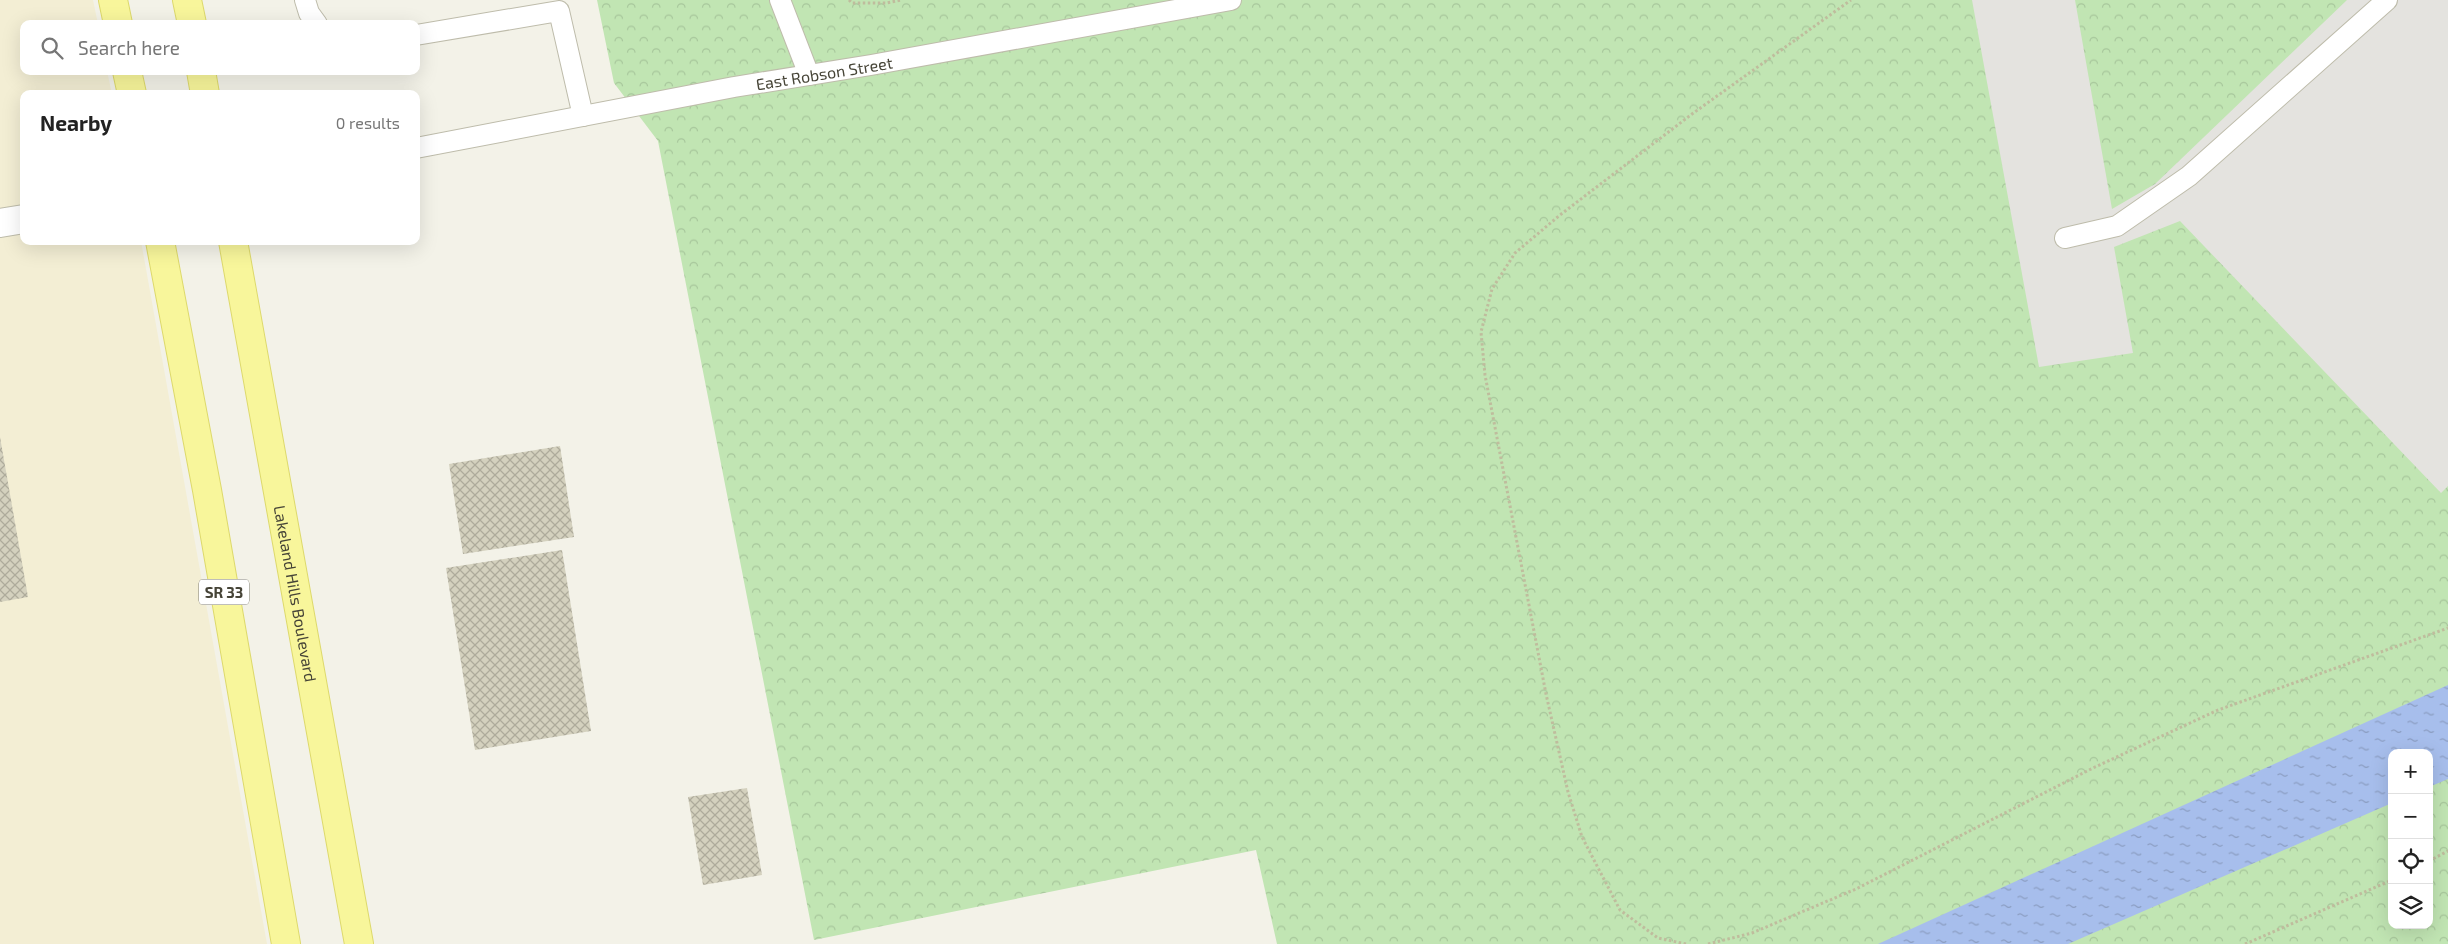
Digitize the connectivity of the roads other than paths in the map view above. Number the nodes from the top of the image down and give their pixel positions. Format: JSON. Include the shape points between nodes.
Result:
{"nodes":[{"id":1,"x":113,"y":0,"type":"edge"},
{"id":2,"x":187,"y":0,"type":"edge"},
{"id":3,"x":305,"y":0,"type":"edge"},
{"id":4,"x":780,"y":0,"type":"edge"},
{"id":5,"x":1231,"y":0,"type":"edge"},
{"id":6,"x":2387,"y":0,"type":"edge"},
{"id":7,"x":558,"y":6,"type":"edge"},
{"id":8,"x":117,"y":20,"type":"edge"},
{"id":9,"x":191,"y":20,"type":"edge"},
{"id":10,"x":314,"y":20,"type":"edge"},
{"id":11,"x":420,"y":34,"type":"edge"},
{"id":12,"x":128,"y":75,"type":"edge"},
{"id":13,"x":202,"y":75,"type":"edge"},
{"id":14,"x":809,"y":75,"type":"junction"},
{"id":15,"x":131,"y":90,"type":"edge"},
{"id":16,"x":204,"y":90,"type":"edge"},
{"id":17,"x":583,"y":116,"type":"junction"},
{"id":18,"x":420,"y":147,"type":"edge"},
{"id":19,"x":20,"y":220,"type":"edge"},
{"id":20,"x":0,"y":223,"type":"edge"},
{"id":21,"x":2065,"y":238,"type":"dead end"},
{"id":22,"x":161,"y":245,"type":"edge"},
{"id":23,"x":234,"y":245,"type":"edge"},
{"id":24,"x":286,"y":944,"type":"edge"},
{"id":25,"x":359,"y":944,"type":"edge"}],
"edges":[{"from":1,"to":8,"type":"main road"},
{"from":2,"to":9,"type":"main road"},
{"from":3,"to":10,"type":"lane"},
{"from":4,"to":14,"type":"lane"},
{"from":5,"to":14,"type":"lane","name":"East Robson Street"},
{"from":6,"to":21,"type":"lane","via":[[2189,176],[2117,226]]},
{"from":7,"to":11,"type":"lane"},
{"from":7,"to":17,"type":"lane"},
{"from":12,"to":15,"type":"main road"},
{"from":13,"to":16,"type":"main road"},
{"from":14,"to":17,"type":"lane","name":"East Robson Street"},
{"from":17,"to":18,"type":"lane","name":"East Robson Street"},
{"from":19,"to":20,"type":"street"},
{"from":22,"to":24,"type":"main road","number":"SR 33"},
{"from":23,"to":25,"type":"main road","name":"Lakeland Hills Boulevard"}]}
